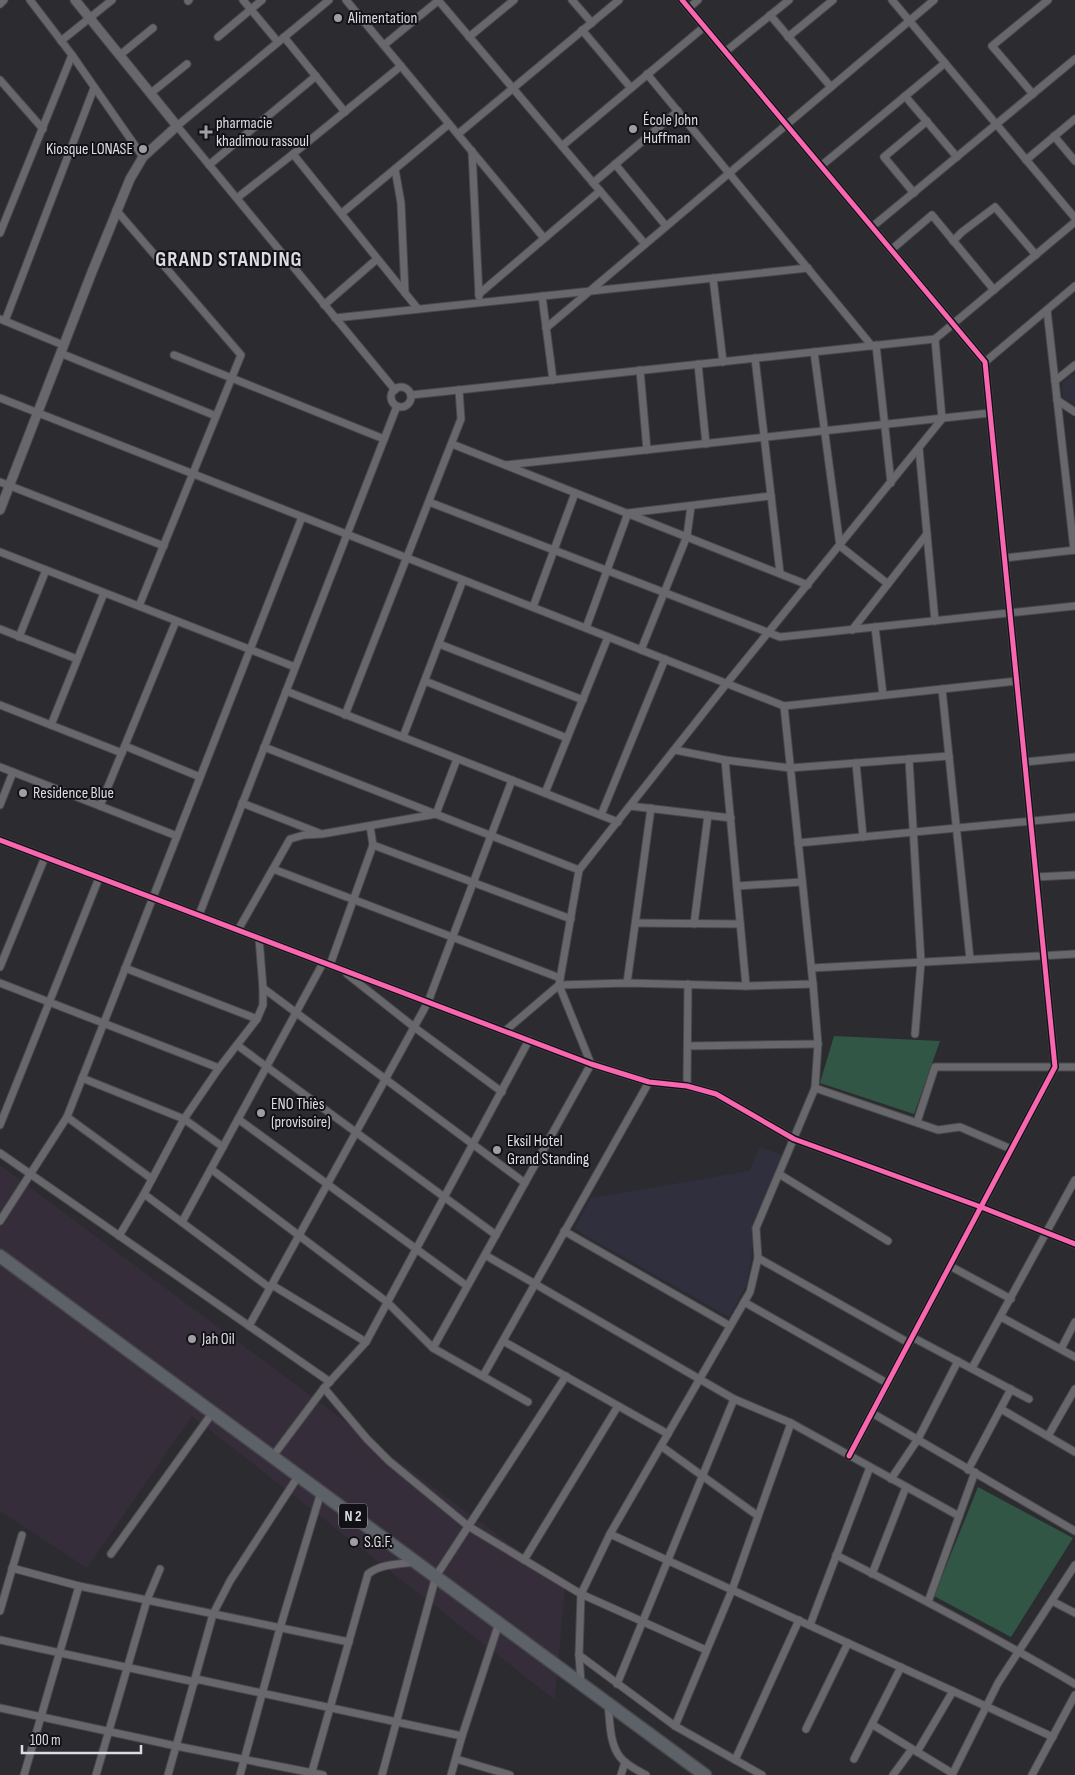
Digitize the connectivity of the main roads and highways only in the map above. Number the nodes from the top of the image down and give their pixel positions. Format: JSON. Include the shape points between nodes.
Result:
{"nodes":[{"id":1,"x":0,"y":1256,"type":"edge"},
{"id":2,"x":698,"y":1773,"type":"edge"}],
"edges":[{"from":1,"to":2,"type":"highway","number":"N 2","via":[[608,1703]]}]}
